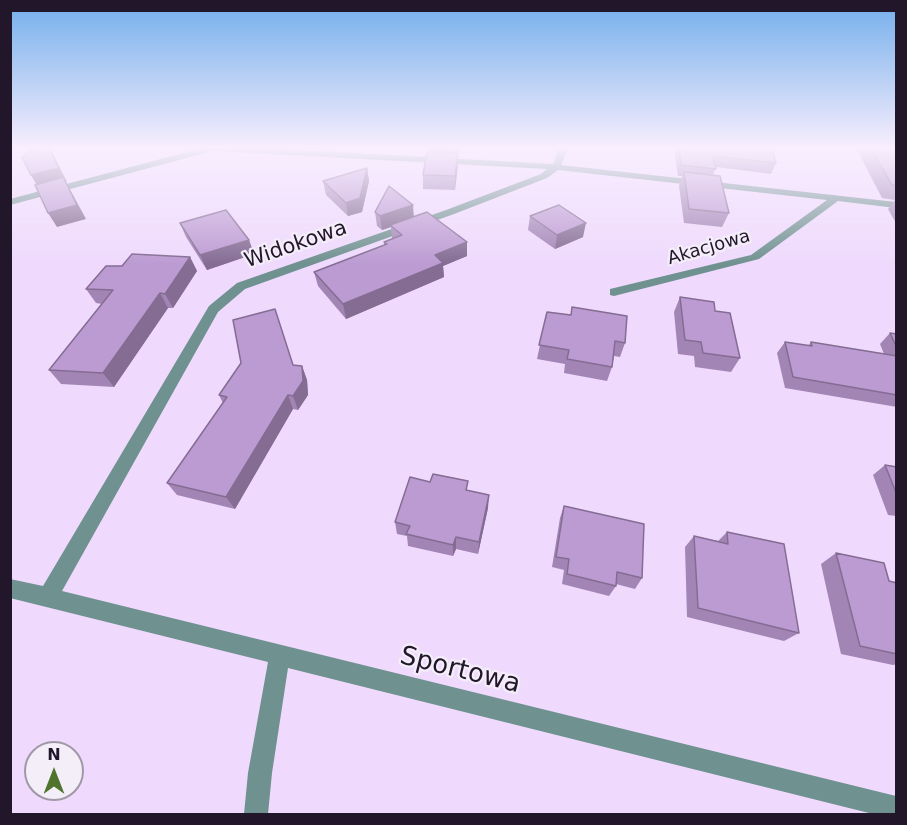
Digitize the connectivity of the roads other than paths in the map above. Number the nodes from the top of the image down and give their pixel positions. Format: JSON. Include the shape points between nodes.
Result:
{"nodes":[{"id":1,"x":68,"y":186,"type":"edge"},
{"id":2,"x":517,"y":186,"type":"edge"},
{"id":3,"x":726,"y":186,"type":"edge"},
{"id":4,"x":835,"y":199,"type":"junction"},
{"id":5,"x":10,"y":202,"type":"edge"},
{"id":6,"x":897,"y":205,"type":"edge"},
{"id":7,"x":614,"y":292,"type":"dead end"},
{"id":8,"x":10,"y":588,"type":"edge"},
{"id":9,"x":47,"y":598,"type":"junction"},
{"id":10,"x":280,"y":655,"type":"junction"},
{"id":11,"x":897,"y":808,"type":"edge"},
{"id":12,"x":256,"y":814,"type":"edge"}],
"edges":[{"from":1,"to":5,"type":"street"},
{"from":2,"to":9,"type":"street","name":"Widokowa","via":[[241,286],[213,309]]},
{"from":3,"to":4,"type":"street"},
{"from":4,"to":6,"type":"street"},
{"from":4,"to":7,"type":"street","name":"Akacjowa","via":[[755,257]]},
{"from":8,"to":9,"type":"street","name":"Sportowa"},
{"from":9,"to":10,"type":"street","name":"Sportowa"},
{"from":10,"to":11,"type":"street","name":"Sportowa"},
{"from":10,"to":12,"type":"street"}]}
